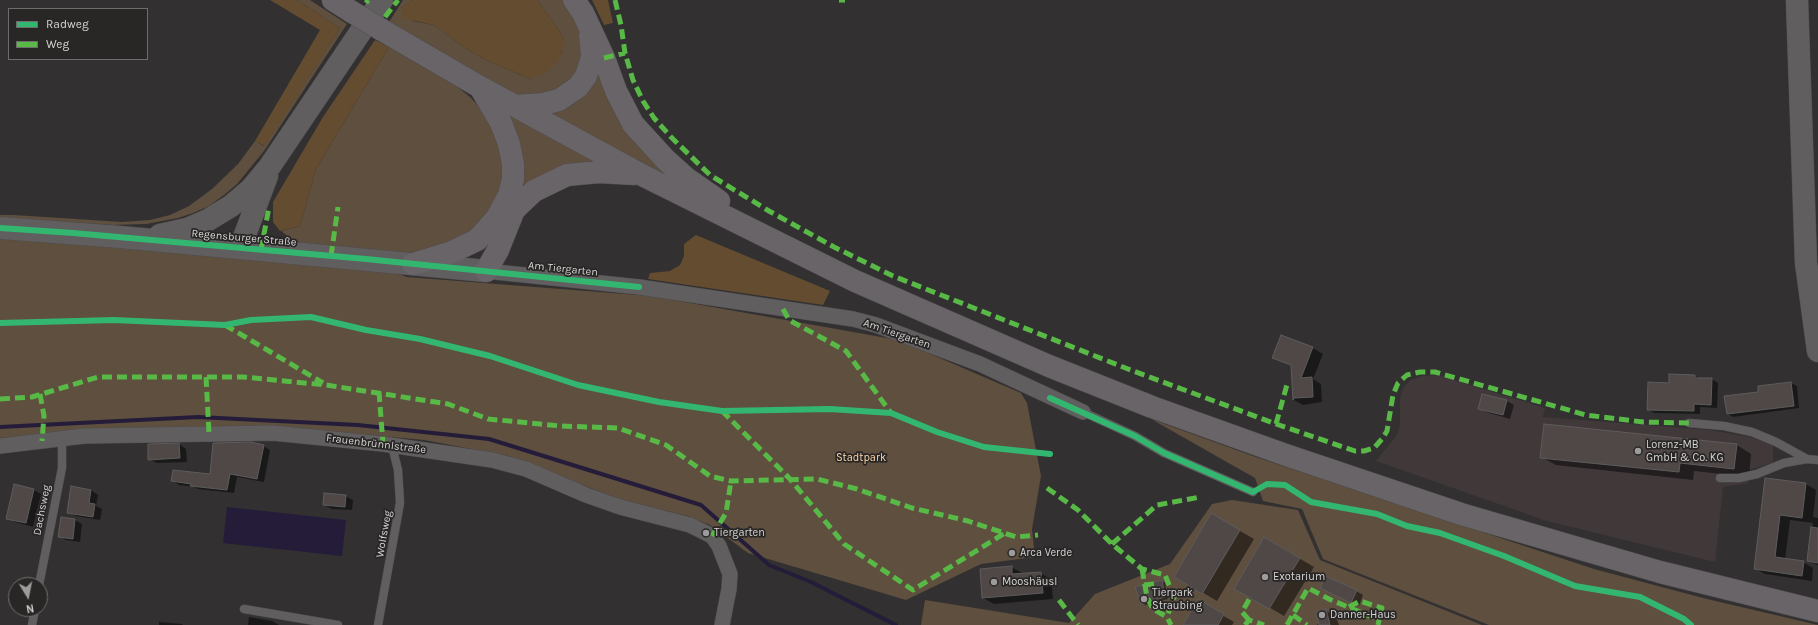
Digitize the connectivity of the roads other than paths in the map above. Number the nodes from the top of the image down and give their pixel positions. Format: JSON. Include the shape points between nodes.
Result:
{"nodes":[{"id":1,"x":333,"y":0,"type":"edge"},
{"id":2,"x":382,"y":0,"type":"edge"},
{"id":3,"x":574,"y":0,"type":"edge"},
{"id":4,"x":1797,"y":0,"type":"edge"},
{"id":5,"x":588,"y":23,"type":"junction"},
{"id":6,"x":480,"y":87,"type":"junction"},
{"id":7,"x":515,"y":106,"type":"junction"},
{"id":8,"x":270,"y":166,"type":"junction"},
{"id":9,"x":640,"y":174,"type":"junction"},
{"id":10,"x":231,"y":206,"type":"junction"},
{"id":11,"x":0,"y":228,"type":"edge"},
{"id":12,"x":139,"y":238,"type":"junction"},
{"id":13,"x":477,"y":240,"type":"junction"},
{"id":14,"x":776,"y":241,"type":"junction"},
{"id":15,"x":240,"y":248,"type":"junction"},
{"id":16,"x":413,"y":264,"type":"junction"},
{"id":17,"x":486,"y":271,"type":"junction"},
{"id":18,"x":1818,"y":351,"type":"edge"},
{"id":19,"x":1083,"y":412,"type":"joint"},
{"id":20,"x":1689,"y":423,"type":"dead end"},
{"id":21,"x":62,"y":438,"type":"junction"},
{"id":22,"x":0,"y":446,"type":"edge"},
{"id":23,"x":392,"y":446,"type":"junction"},
{"id":24,"x":1807,"y":459,"type":"junction"},
{"id":25,"x":1818,"y":460,"type":"edge"},
{"id":26,"x":1720,"y":478,"type":"dead end"},
{"id":27,"x":1253,"y":492,"type":"dead end"},
{"id":28,"x":41,"y":577,"type":"edge"},
{"id":29,"x":244,"y":609,"type":"dead end"},
{"id":30,"x":1818,"y":611,"type":"edge"},
{"id":31,"x":338,"y":625,"type":"edge"},
{"id":32,"x":378,"y":625,"type":"edge"},
{"id":33,"x":722,"y":625,"type":"edge"}],
"edges":[{"from":1,"to":6,"type":"main road","bridge":true},
{"from":2,"to":8,"type":"street"},
{"from":3,"to":5,"type":"main road"},
{"from":4,"to":18,"type":"street","via":[[1806,263]]},
{"from":5,"to":7,"type":"main road","via":[[592,57],[586,76],[578,86],[559,100]]},
{"from":5,"to":14,"type":"main road","via":[[633,124],[686,178]]},
{"from":6,"to":7,"type":"main road"},
{"from":6,"to":13,"type":"main road","via":[[501,123],[509,144],[513,179],[509,195],[496,219]]},
{"from":7,"to":9,"type":"main road"},
{"from":8,"to":10,"type":"street","via":[[251,189]]},
{"from":8,"to":15,"type":"street"},
{"from":9,"to":14,"type":"main road"},
{"from":9,"to":17,"type":"main road","via":[[585,172],[567,175],[534,191],[514,210],[498,250]]},
{"from":10,"to":12,"type":"street","via":[[187,229]]},
{"from":10,"to":15,"type":"street","via":[[230,226]]},
{"from":11,"to":12,"type":"street","name":"Regensburger Straße"},
{"from":12,"to":15,"type":"street","name":"Regensburger Straße"},
{"from":13,"to":16,"type":"main road","via":[[452,252]]},
{"from":13,"to":17,"type":"main road"},
{"from":14,"to":30,"type":"main road","via":[[856,281],[1049,366],[1152,407],[1278,452],[1553,542],[1660,572]]},
{"from":15,"to":16,"type":"street","name":"Regensburger Straße"},
{"from":16,"to":17,"type":"street","name":"Regensburger Straße"},
{"from":17,"to":19,"type":"street","name":"Am Tiergarten","via":[[639,287],[853,319],[876,325],[980,364]]},
{"from":19,"to":27,"type":"lane","via":[[1135,436],[1164,453]]},
{"from":20,"to":24,"type":"lane","via":[[1752,432]]},
{"from":21,"to":22,"type":"street","name":"Frauenbrünnlstraße"},
{"from":21,"to":23,"type":"street","name":"Frauenbrünnlstraße","via":[[266,433]]},
{"from":21,"to":28,"type":"lane","name":"Dachsweg","via":[[62,468]]},
{"from":23,"to":32,"type":"lane","name":"Wolfsweg","via":[[399,477],[400,503]]},
{"from":23,"to":33,"type":"street","name":"Frauenbrünnlstraße","via":[[492,460],[526,469],[586,495],[620,507],[690,525],[712,536],[730,574]]},
{"from":24,"to":25,"type":"lane"},
{"from":24,"to":26,"type":"lane","via":[[1784,463],[1739,478]]},
{"from":29,"to":31,"type":"lane"}]}
